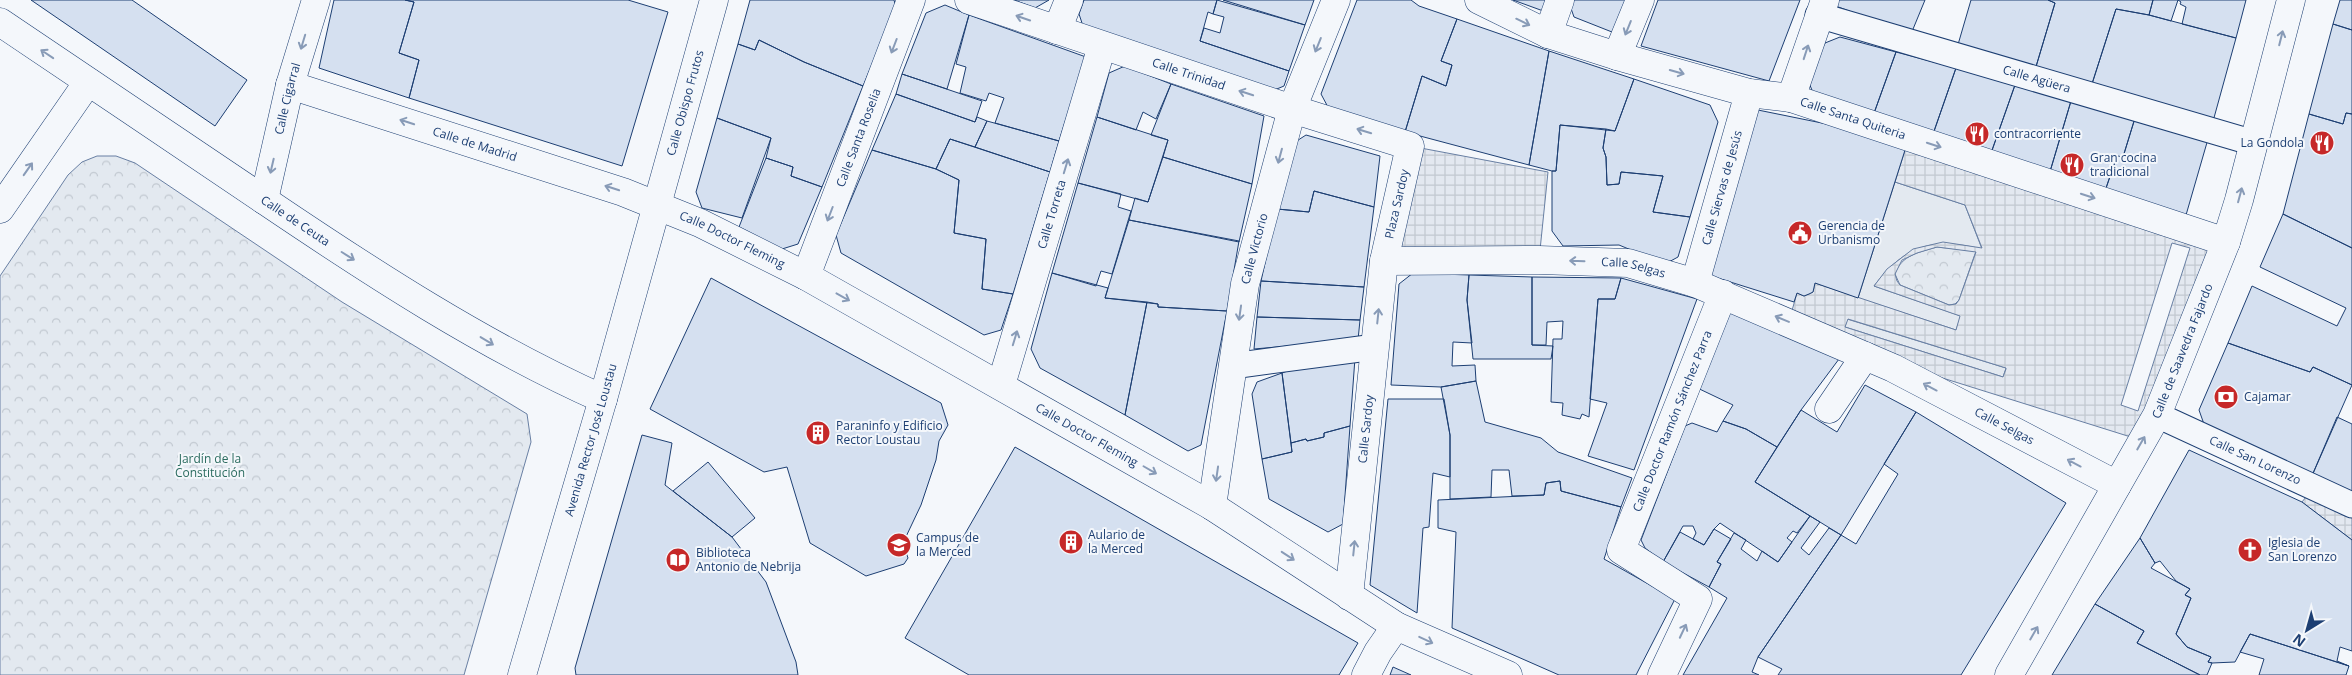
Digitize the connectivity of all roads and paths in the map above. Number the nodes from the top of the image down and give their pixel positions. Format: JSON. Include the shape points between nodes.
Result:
{"nodes":[{"id":1,"x":316,"y":0,"type":"edge"},
{"id":2,"x":714,"y":0,"type":"edge"},
{"id":3,"x":911,"y":0,"type":"edge"},
{"id":4,"x":970,"y":0,"type":"edge"},
{"id":5,"x":1069,"y":0,"type":"edge"},
{"id":6,"x":1336,"y":0,"type":"edge"},
{"id":7,"x":1479,"y":0,"type":"edge"},
{"id":8,"x":1560,"y":0,"type":"edge"},
{"id":9,"x":1640,"y":0,"type":"edge"},
{"id":10,"x":2291,"y":0,"type":"edge"},
{"id":11,"x":1821,"y":8,"type":"edge"},
{"id":12,"x":0,"y":22,"type":"edge"},
{"id":13,"x":1057,"y":30,"type":"junction"},
{"id":14,"x":1548,"y":34,"type":"junction"},
{"id":15,"x":1102,"y":46,"type":"junction"},
{"id":16,"x":1617,"y":56,"type":"junction"},
{"id":17,"x":88,"y":82,"type":"junction"},
{"id":18,"x":290,"y":84,"type":"junction"},
{"id":19,"x":1749,"y":92,"type":"junction"},
{"id":20,"x":1791,"y":98,"type":"junction"},
{"id":21,"x":1292,"y":109,"type":"junction"},
{"id":22,"x":2254,"y":143,"type":"junction"},
{"id":23,"x":1410,"y":146,"type":"joint"},
{"id":24,"x":264,"y":200,"type":"junction"},
{"id":25,"x":658,"y":205,"type":"junction"},
{"id":26,"x":0,"y":209,"type":"edge"},
{"id":27,"x":2226,"y":242,"type":"junction"},
{"id":28,"x":1384,"y":261,"type":"junction"},
{"id":29,"x":806,"y":276,"type":"junction"},
{"id":30,"x":1696,"y":283,"type":"junction"},
{"id":31,"x":1723,"y":294,"type":"junction"},
{"id":32,"x":1375,"y":347,"type":"junction"},
{"id":33,"x":1865,"y":356,"type":"junction"},
{"id":34,"x":1232,"y":366,"type":"junction"},
{"id":35,"x":1001,"y":385,"type":"junction"},
{"id":36,"x":604,"y":399,"type":"junction"},
{"id":37,"x":1829,"y":410,"type":"dead end"},
{"id":38,"x":2157,"y":415,"type":"junction"},
{"id":39,"x":2117,"y":485,"type":"junction"},
{"id":40,"x":2352,"y":505,"type":"edge"},
{"id":41,"x":1212,"y":506,"type":"junction"},
{"id":42,"x":1349,"y":596,"type":"junction"},
{"id":43,"x":1396,"y":626,"type":"junction"},
{"id":44,"x":522,"y":675,"type":"edge"},
{"id":45,"x":1366,"y":675,"type":"edge"},
{"id":46,"x":1508,"y":675,"type":"edge"},
{"id":47,"x":1662,"y":675,"type":"edge"},
{"id":48,"x":2010,"y":675,"type":"edge"}],
"edges":[{"from":1,"to":18,"type":"street","name":"Calle Cigarral","one_way":true},
{"from":2,"to":25,"type":"street","name":"Calle Obispo Frutos"},
{"from":3,"to":29,"type":"street","name":"Calle Santa Roselia","one_way":true},
{"from":13,"to":4,"type":"street","name":"Calle Trinidad","one_way":true},
{"from":5,"to":13,"type":"street"},
{"from":6,"to":21,"type":"street","name":"Calle Victorio","one_way":true},
{"from":7,"to":14,"type":"street","name":"Calle Santa Quiteria","one_way":true},
{"from":8,"to":14,"type":"street"},
{"from":9,"to":16,"type":"street","one_way":true},
{"from":22,"to":10,"type":"street","name":"Calle de Saavedra Fajardo","one_way":true},
{"from":20,"to":11,"type":"street","one_way":true},
{"from":11,"to":22,"type":"street","name":"Calle Agüera"},
{"from":17,"to":12,"type":"street","name":"Calle de Ceuta","one_way":true},
{"from":13,"to":15,"type":"street","name":"Calle Trinidad"},
{"from":14,"to":16,"type":"street","name":"Calle Santa Quiteria"},
{"from":21,"to":15,"type":"street","name":"Calle Trinidad","one_way":true},
{"from":35,"to":15,"type":"street","name":"Calle Torreta","one_way":true},
{"from":16,"to":19,"type":"street","name":"Calle Santa Quiteria","one_way":true},
{"from":17,"to":24,"type":"street","name":"Calle de Ceuta"},
{"from":26,"to":17,"type":"street","one_way":true},
{"from":18,"to":24,"type":"street","name":"Calle Cigarral","one_way":true},
{"from":25,"to":18,"type":"street","name":"Calle de Madrid","one_way":true},
{"from":19,"to":20,"type":"street","name":"Calle Santa Quiteria"},
{"from":19,"to":30,"type":"street","name":"Calle Siervas de Jesús"},
{"from":20,"to":27,"type":"street","name":"Calle Santa Quiteria","one_way":true},
{"from":23,"to":21,"type":"street","name":"Calle Trinidad","one_way":true},
{"from":21,"to":34,"type":"street","name":"Calle Victorio","one_way":true,"via":[[1245,284]]},
{"from":27,"to":22,"type":"street","name":"Calle de Saavedra Fajardo","one_way":true},
{"from":23,"to":28,"type":"street","name":"Plaza Sardoy"},
{"from":24,"to":36,"type":"street","name":"Calle de Ceuta","one_way":true,"via":[[322,240],[505,352]]},
{"from":25,"to":29,"type":"street","name":"Calle Doctor Fleming"},
{"from":25,"to":36,"type":"street","name":"Avenida Rector José Loustau"},
{"from":27,"to":38,"type":"street","name":"Calle de Saavedra Fajardo"},
{"from":30,"to":28,"type":"street","name":"Calle Selgas","one_way":true,"via":[[1628,263]]},
{"from":32,"to":28,"type":"street","name":"Calle Sardoy","one_way":true},
{"from":29,"to":35,"type":"street","name":"Calle Doctor Fleming","one_way":true},
{"from":30,"to":31,"type":"street","name":"Calle Selgas"},
{"from":33,"to":31,"type":"street","name":"Calle Selgas","one_way":true},
{"from":47,"to":31,"type":"street","name":"Calle Doctor Ramón Sánchez Parra","one_way":true,"via":[[1698,599],[1621,550]]},
{"from":32,"to":34,"type":"street"},
{"from":42,"to":32,"type":"street","name":"Calle Sardoy","one_way":true},
{"from":33,"to":37,"type":"street"},
{"from":39,"to":33,"type":"street","name":"Calle Selgas","one_way":true},
{"from":34,"to":41,"type":"street","name":"Calle Victorio","one_way":true},
{"from":35,"to":41,"type":"street","name":"Calle Doctor Fleming","one_way":true},
{"from":36,"to":44,"type":"street","name":"Avenida Rector José Loustau"},
{"from":39,"to":38,"type":"street","name":"Calle de Saavedra Fajardo","one_way":true},
{"from":38,"to":40,"type":"street","name":"Calle San Lorenzo"},
{"from":48,"to":39,"type":"street","name":"Calle de Saavedra Fajardo","one_way":true},
{"from":41,"to":42,"type":"street","name":"Calle Doctor Fleming","one_way":true},
{"from":42,"to":43,"type":"street","name":"Calle Doctor Fleming"},
{"from":43,"to":45,"type":"street"},
{"from":43,"to":46,"type":"street","name":"Calle Doctor Fleming","one_way":true}]}
